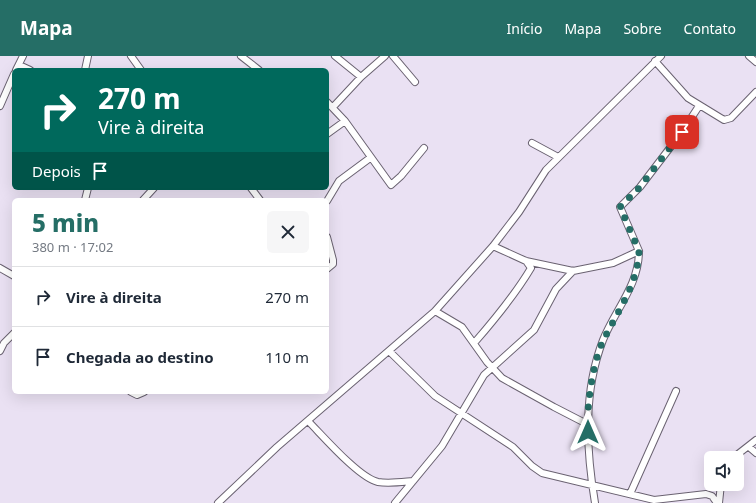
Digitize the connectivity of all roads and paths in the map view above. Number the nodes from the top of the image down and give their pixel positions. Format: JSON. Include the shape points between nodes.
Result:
{"nodes":[{"id":1,"x":23,"y":56,"type":"edge"},
{"id":2,"x":88,"y":56,"type":"edge"},
{"id":3,"x":131,"y":56,"type":"edge"},
{"id":4,"x":241,"y":56,"type":"edge"},
{"id":5,"x":335,"y":56,"type":"edge"},
{"id":6,"x":385,"y":56,"type":"edge"},
{"id":7,"x":393,"y":56,"type":"edge"},
{"id":8,"x":661,"y":56,"type":"edge"},
{"id":9,"x":749,"y":56,"type":"edge"},
{"id":10,"x":655,"y":61,"type":"junction"},
{"id":11,"x":756,"y":62,"type":"edge"},
{"id":12,"x":17,"y":68,"type":"edge"},
{"id":13,"x":85,"y":68,"type":"edge"},
{"id":14,"x":140,"y":68,"type":"edge"},
{"id":15,"x":256,"y":68,"type":"edge"},
{"id":16,"x":361,"y":77,"type":"junction"},
{"id":17,"x":12,"y":79,"type":"edge"},
{"id":18,"x":414,"y":82,"type":"dead end"},
{"id":19,"x":756,"y":92,"type":"edge"},
{"id":20,"x":329,"y":104,"type":"edge"},
{"id":21,"x":0,"y":106,"type":"edge"},
{"id":22,"x":699,"y":106,"type":"junction"},
{"id":23,"x":333,"y":107,"type":"junction"},
{"id":24,"x":345,"y":121,"type":"junction"},
{"id":25,"x":329,"y":133,"type":"edge"},
{"id":26,"x":532,"y":143,"type":"dead end"},
{"id":27,"x":424,"y":148,"type":"dead end"},
{"id":28,"x":558,"y":157,"type":"junction"},
{"id":29,"x":370,"y":158,"type":"junction"},
{"id":30,"x":152,"y":190,"type":"edge"},
{"id":31,"x":145,"y":198,"type":"edge"},
{"id":32,"x":329,"y":198,"type":"edge"},
{"id":33,"x":329,"y":245,"type":"edge"},
{"id":34,"x":493,"y":246,"type":"junction"},
{"id":35,"x":639,"y":251,"type":"junction"},
{"id":36,"x":526,"y":261,"type":"junction"},
{"id":37,"x":329,"y":267,"type":"edge"},
{"id":38,"x":0,"y":268,"type":"edge"},
{"id":39,"x":573,"y":271,"type":"junction"},
{"id":40,"x":12,"y":275,"type":"edge"},
{"id":41,"x":435,"y":311,"type":"junction"},
{"id":42,"x":12,"y":335,"type":"edge"},
{"id":43,"x":474,"y":342,"type":"junction"},
{"id":44,"x":0,"y":351,"type":"edge"},
{"id":45,"x":389,"y":352,"type":"junction"},
{"id":46,"x":492,"y":367,"type":"junction"},
{"id":47,"x":676,"y":391,"type":"dead end"},
{"id":48,"x":460,"y":413,"type":"junction"},
{"id":49,"x":308,"y":421,"type":"junction"},
{"id":50,"x":587,"y":424,"type":"junction"},
{"id":51,"x":756,"y":440,"type":"edge"},
{"id":52,"x":749,"y":447,"type":"junction"},
{"id":53,"x":741,"y":451,"type":"edge"},
{"id":54,"x":756,"y":454,"type":"edge"},
{"id":55,"x":413,"y":481,"type":"junction"},
{"id":56,"x":592,"y":484,"type":"junction"},
{"id":57,"x":720,"y":491,"type":"edge"},
{"id":58,"x":630,"y":494,"type":"junction"},
{"id":59,"x":218,"y":503,"type":"edge"},
{"id":60,"x":395,"y":503,"type":"edge"},
{"id":61,"x":595,"y":503,"type":"edge"},
{"id":62,"x":718,"y":503,"type":"edge"}],
"edges":[{"from":1,"to":12,"type":"street"},
{"from":2,"to":13,"type":"street"},
{"from":3,"to":14,"type":"street"},
{"from":4,"to":15,"type":"street"},
{"from":5,"to":16,"type":"street"},
{"from":6,"to":16,"type":"street"},
{"from":7,"to":18,"type":"street"},
{"from":8,"to":10,"type":"street"},
{"from":9,"to":11,"type":"street"},
{"from":10,"to":22,"type":"street","via":[[688,98]]},
{"from":10,"to":28,"type":"street"},
{"from":16,"to":23,"type":"street"},
{"from":17,"to":21,"type":"street"},
{"from":19,"to":22,"type":"street","via":[[731,118],[724,120]]},
{"from":20,"to":23,"type":"street"},
{"from":22,"to":35,"type":"street","via":[[640,187],[620,207]]},
{"from":23,"to":24,"type":"street"},
{"from":24,"to":25,"type":"street"},
{"from":24,"to":29,"type":"street"},
{"from":26,"to":28,"type":"street"},
{"from":27,"to":29,"type":"street","via":[[391,185]]},
{"from":28,"to":34,"type":"street","via":[[546,170]]},
{"from":29,"to":32,"type":"street","via":[[339,181]]},
{"from":30,"to":31,"type":"street"},
{"from":33,"to":37,"type":"street","via":[[333,260]]},
{"from":34,"to":36,"type":"street"},
{"from":34,"to":41,"type":"street"},
{"from":35,"to":39,"type":"street","via":[[613,263]]},
{"from":35,"to":50,"type":"street","via":[[636,275],[603,340],[589,392]]},
{"from":36,"to":39,"type":"street"},
{"from":36,"to":43,"type":"street","via":[[531,268],[526,278],[508,304]]},
{"from":38,"to":40,"type":"street"},
{"from":39,"to":46,"type":"street","via":[[556,289],[534,330]]},
{"from":41,"to":43,"type":"street","via":[[462,327]]},
{"from":41,"to":45,"type":"street"},
{"from":42,"to":44,"type":"street"},
{"from":43,"to":46,"type":"street"},
{"from":45,"to":48,"type":"street","via":[[435,396]]},
{"from":45,"to":49,"type":"street"},
{"from":46,"to":48,"type":"street"},
{"from":46,"to":50,"type":"street","via":[[513,385]]},
{"from":47,"to":58,"type":"street"},
{"from":48,"to":55,"type":"street","via":[[438,453]]},
{"from":48,"to":56,"type":"street","via":[[513,447],[542,473]]},
{"from":49,"to":55,"type":"street","via":[[369,478],[387,482]]},
{"from":49,"to":59,"type":"street"},
{"from":50,"to":56,"type":"street"},
{"from":51,"to":52,"type":"street"},
{"from":52,"to":53,"type":"street"},
{"from":52,"to":54,"type":"street"},
{"from":55,"to":60,"type":"street"},
{"from":56,"to":58,"type":"street"},
{"from":56,"to":61,"type":"street"},
{"from":57,"to":62,"type":"street"},
{"from":58,"to":62,"type":"street","via":[[654,500],[706,494]]}]}
